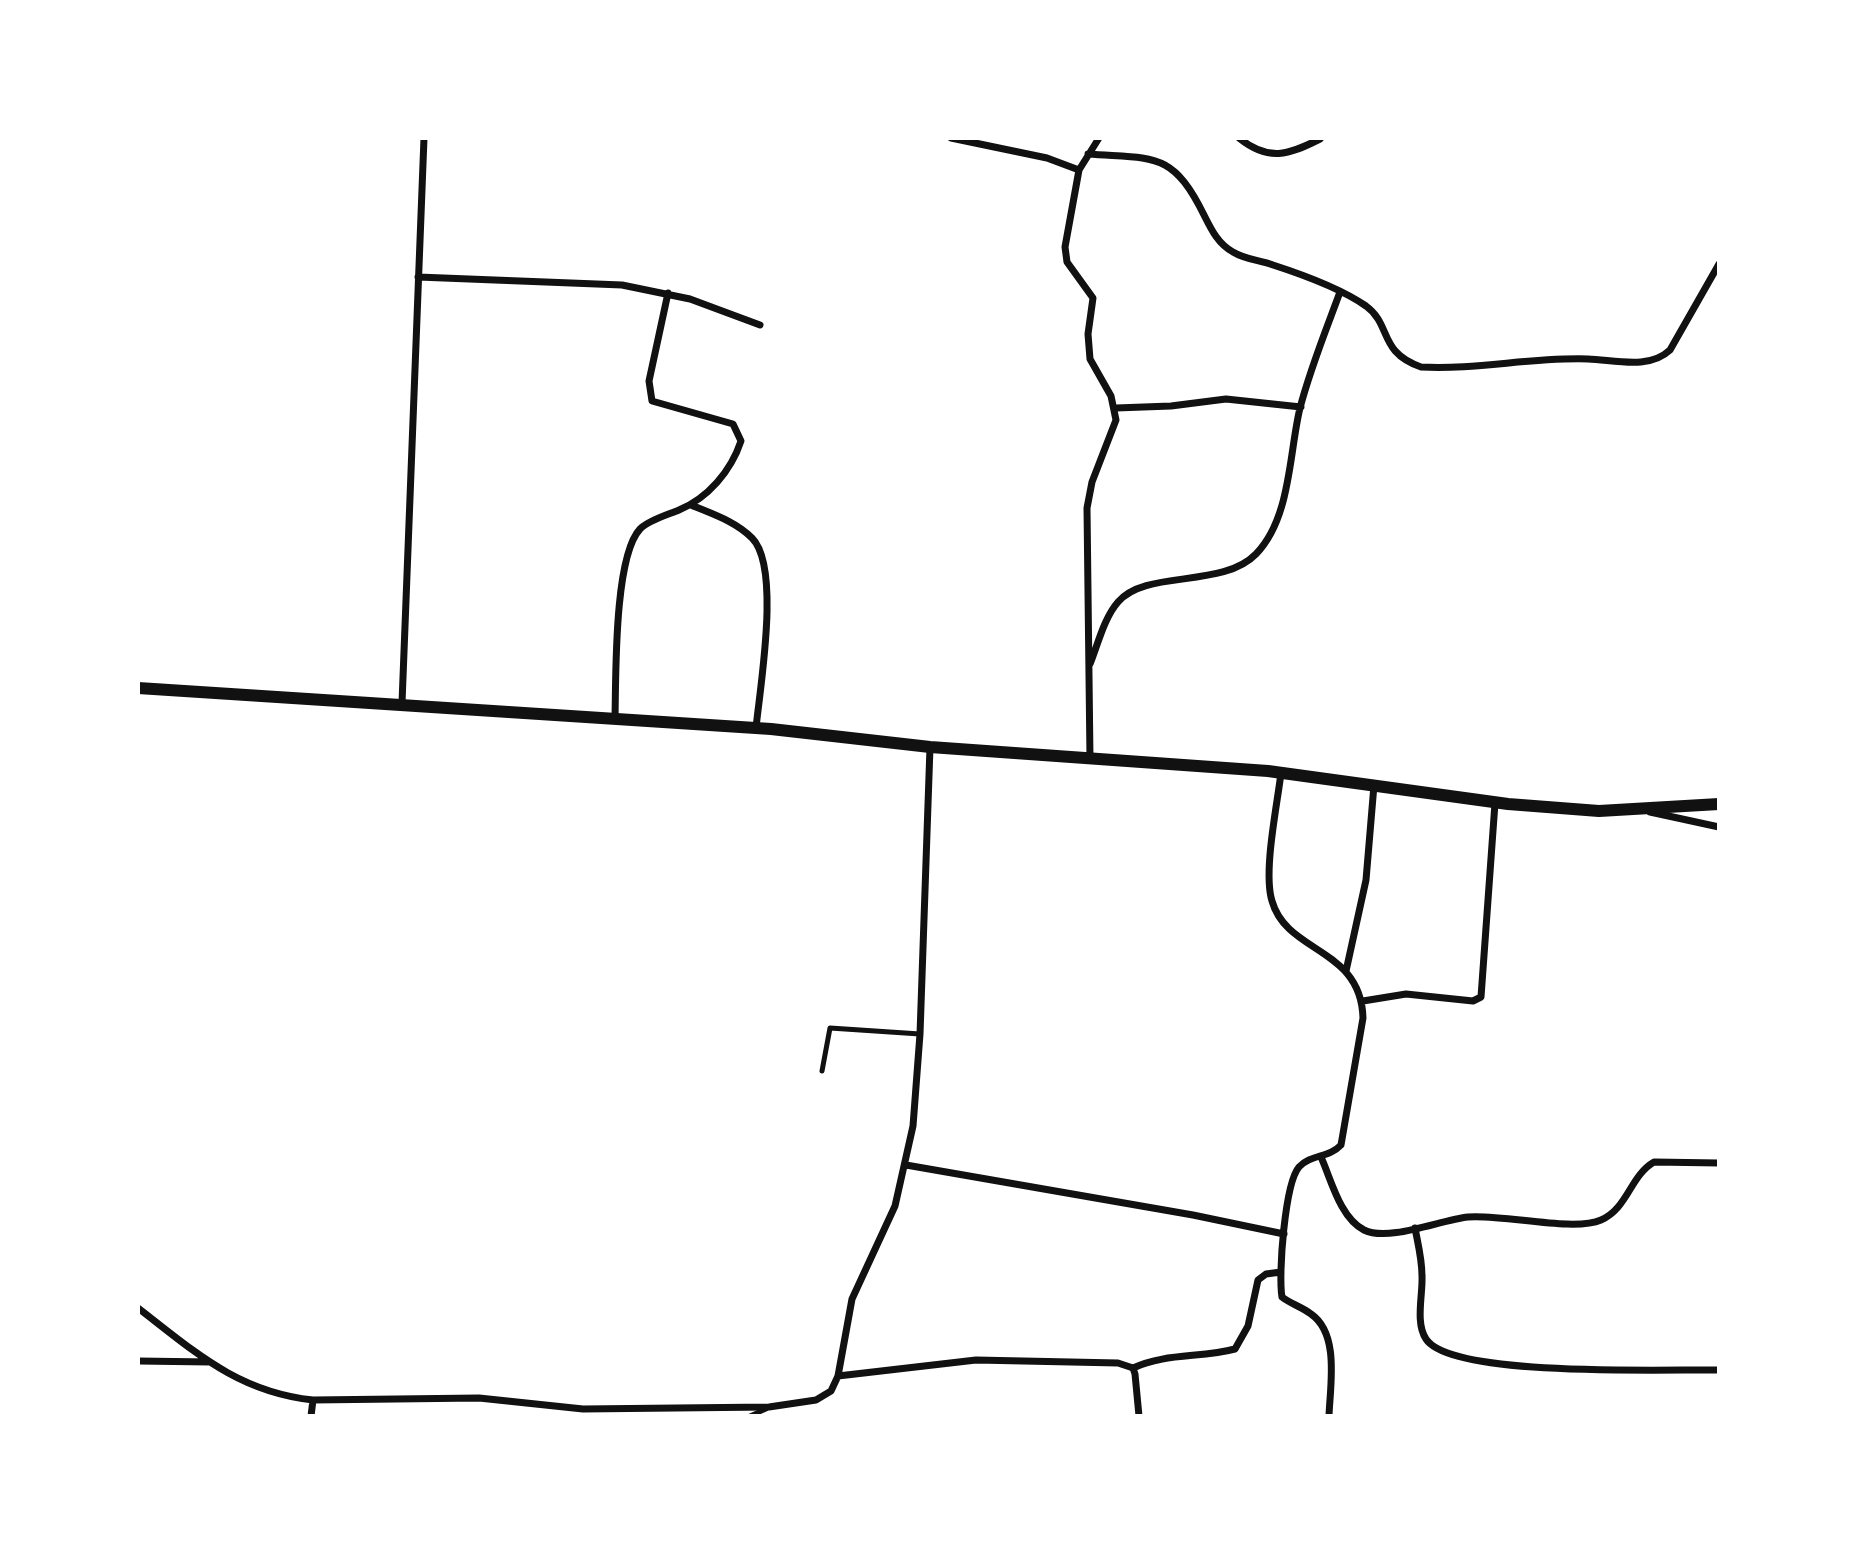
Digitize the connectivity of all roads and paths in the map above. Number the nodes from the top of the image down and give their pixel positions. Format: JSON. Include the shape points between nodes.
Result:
{"nodes":[{"id":1,"x":424,"y":138,"type":"edge"},
{"id":2,"x":951,"y":138,"type":"edge"},
{"id":3,"x":1099,"y":138,"type":"edge"},
{"id":4,"x":1239,"y":138,"type":"edge"},
{"id":5,"x":1320,"y":139,"type":"edge"},
{"id":6,"x":1088,"y":154,"type":"junction"},
{"id":7,"x":1079,"y":170,"type":"junction"},
{"id":8,"x":1719,"y":264,"type":"edge"},
{"id":9,"x":418,"y":277,"type":"junction"},
{"id":10,"x":1340,"y":292,"type":"junction"},
{"id":11,"x":668,"y":293,"type":"junction"},
{"id":12,"x":760,"y":326,"type":"dead end"},
{"id":13,"x":1301,"y":407,"type":"junction"},
{"id":14,"x":1116,"y":408,"type":"junction"},
{"id":15,"x":691,"y":505,"type":"junction"},
{"id":16,"x":1088,"y":668,"type":"junction"},
{"id":17,"x":138,"y":688,"type":"edge"},
{"id":18,"x":402,"y":703,"type":"junction"},
{"id":19,"x":615,"y":718,"type":"junction"},
{"id":20,"x":757,"y":728,"type":"junction"},
{"id":21,"x":930,"y":747,"type":"junction"},
{"id":22,"x":1090,"y":760,"type":"junction"},
{"id":23,"x":1281,"y":773,"type":"junction"},
{"id":24,"x":1374,"y":785,"type":"junction"},
{"id":25,"x":1495,"y":803,"type":"junction"},
{"id":26,"x":1719,"y":804,"type":"edge"},
{"id":27,"x":1639,"y":810,"type":"junction"},
{"id":28,"x":1719,"y":827,"type":"edge"},
{"id":29,"x":1346,"y":971,"type":"junction"},
{"id":30,"x":1363,"y":1001,"type":"junction"},
{"id":31,"x":920,"y":1034,"type":"junction"},
{"id":32,"x":822,"y":1071,"type":"dead end"},
{"id":33,"x":1321,"y":1157,"type":"junction"},
{"id":34,"x":1719,"y":1163,"type":"edge"},
{"id":35,"x":906,"y":1165,"type":"junction"},
{"id":36,"x":1415,"y":1228,"type":"junction"},
{"id":37,"x":1284,"y":1234,"type":"junction"},
{"id":38,"x":1281,"y":1272,"type":"junction"},
{"id":39,"x":138,"y":1308,"type":"edge"},
{"id":40,"x":138,"y":1361,"type":"edge"},
{"id":41,"x":210,"y":1362,"type":"junction"},
{"id":42,"x":1133,"y":1368,"type":"junction"},
{"id":43,"x":1719,"y":1370,"type":"edge"},
{"id":44,"x":838,"y":1376,"type":"junction"},
{"id":45,"x":313,"y":1400,"type":"junction"},
{"id":46,"x":769,"y":1407,"type":"junction"},
{"id":47,"x":311,"y":1416,"type":"edge"},
{"id":48,"x":751,"y":1416,"type":"edge"},
{"id":49,"x":1139,"y":1416,"type":"edge"},
{"id":50,"x":1329,"y":1416,"type":"edge"}],
"edges":[{"from":1,"to":9,"type":"street"},
{"from":2,"to":7,"type":"street"},
{"from":3,"to":6,"type":"street"},
{"from":4,"to":5,"type":"street","via":[[1271,155],[1293,153]]},
{"from":6,"to":7,"type":"street"},
{"from":6,"to":10,"type":"street","via":[[1154,159],[1172,167],[1185,179],[1220,243]]},
{"from":7,"to":14,"type":"street","via":[[1068,227],[1067,262],[1093,298],[1090,359]]},
{"from":8,"to":10,"type":"street","via":[[1670,350],[1653,361],[1552,358],[1421,366],[1392,350],[1369,308]]},
{"from":9,"to":11,"type":"street","via":[[622,285]]},
{"from":9,"to":18,"type":"street"},
{"from":10,"to":13,"type":"street"},
{"from":11,"to":12,"type":"street"},
{"from":11,"to":15,"type":"street","via":[[649,381],[652,401],[733,424],[741,441],[719,479]]},
{"from":13,"to":14,"type":"street","via":[[1226,399]]},
{"from":13,"to":16,"type":"street","via":[[1270,537],[1236,568],[1164,582],[1119,600]]},
{"from":14,"to":16,"type":"street","via":[[1114,432],[1092,482],[1087,508]]},
{"from":15,"to":19,"type":"street","via":[[642,527],[630,544],[620,618]]},
{"from":15,"to":20,"type":"street","via":[[735,524],[754,540],[765,564],[768,593]]},
{"from":16,"to":22,"type":"street"},
{"from":17,"to":18,"type":"street"},
{"from":18,"to":19,"type":"street"},
{"from":19,"to":20,"type":"street"},
{"from":20,"to":21,"type":"street"},
{"from":21,"to":22,"type":"street"},
{"from":21,"to":31,"type":"street"},
{"from":22,"to":23,"type":"street"},
{"from":23,"to":24,"type":"street"},
{"from":23,"to":29,"type":"street","via":[[1269,876],[1271,899],[1286,925]]},
{"from":24,"to":25,"type":"street"},
{"from":24,"to":29,"type":"street","via":[[1366,880]]},
{"from":25,"to":27,"type":"street"},
{"from":25,"to":30,"type":"street","via":[[1481,997],[1464,1001],[1406,994]]},
{"from":26,"to":27,"type":"street"},
{"from":27,"to":28,"type":"street"},
{"from":29,"to":30,"type":"street"},
{"from":30,"to":33,"type":"street","via":[[1346,1131],[1333,1154]]},
{"from":31,"to":32,"type":"lane","via":[[830,1028]]},
{"from":31,"to":35,"type":"street"},
{"from":33,"to":36,"type":"street","via":[[1344,1208],[1364,1230],[1380,1233]]},
{"from":33,"to":37,"type":"street","via":[[1308,1160],[1292,1179]]},
{"from":34,"to":36,"type":"street","via":[[1654,1162],[1639,1175],[1623,1203],[1599,1221],[1578,1224],[1470,1217]]},
{"from":35,"to":37,"type":"street"},
{"from":35,"to":44,"type":"street","via":[[895,1206],[858,1281]]},
{"from":36,"to":43,"type":"street","via":[[1422,1274],[1421,1326],[1426,1340],[1442,1353],[1551,1368]]},
{"from":37,"to":38,"type":"street"},
{"from":38,"to":42,"type":"street","via":[[1258,1280],[1248,1326],[1235,1349],[1168,1357]]},
{"from":38,"to":50,"type":"street","via":[[1282,1297],[1312,1315],[1326,1335]]},
{"from":39,"to":41,"type":"street"},
{"from":40,"to":41,"type":"street"},
{"from":41,"to":45,"type":"street","via":[[246,1385]]},
{"from":42,"to":44,"type":"street","via":[[1118,1363],[976,1360]]},
{"from":42,"to":49,"type":"street"},
{"from":44,"to":46,"type":"street","via":[[831,1391],[816,1400]]},
{"from":45,"to":46,"type":"street","via":[[479,1398],[583,1409]]},
{"from":45,"to":47,"type":"street"},
{"from":46,"to":48,"type":"lane"}]}
